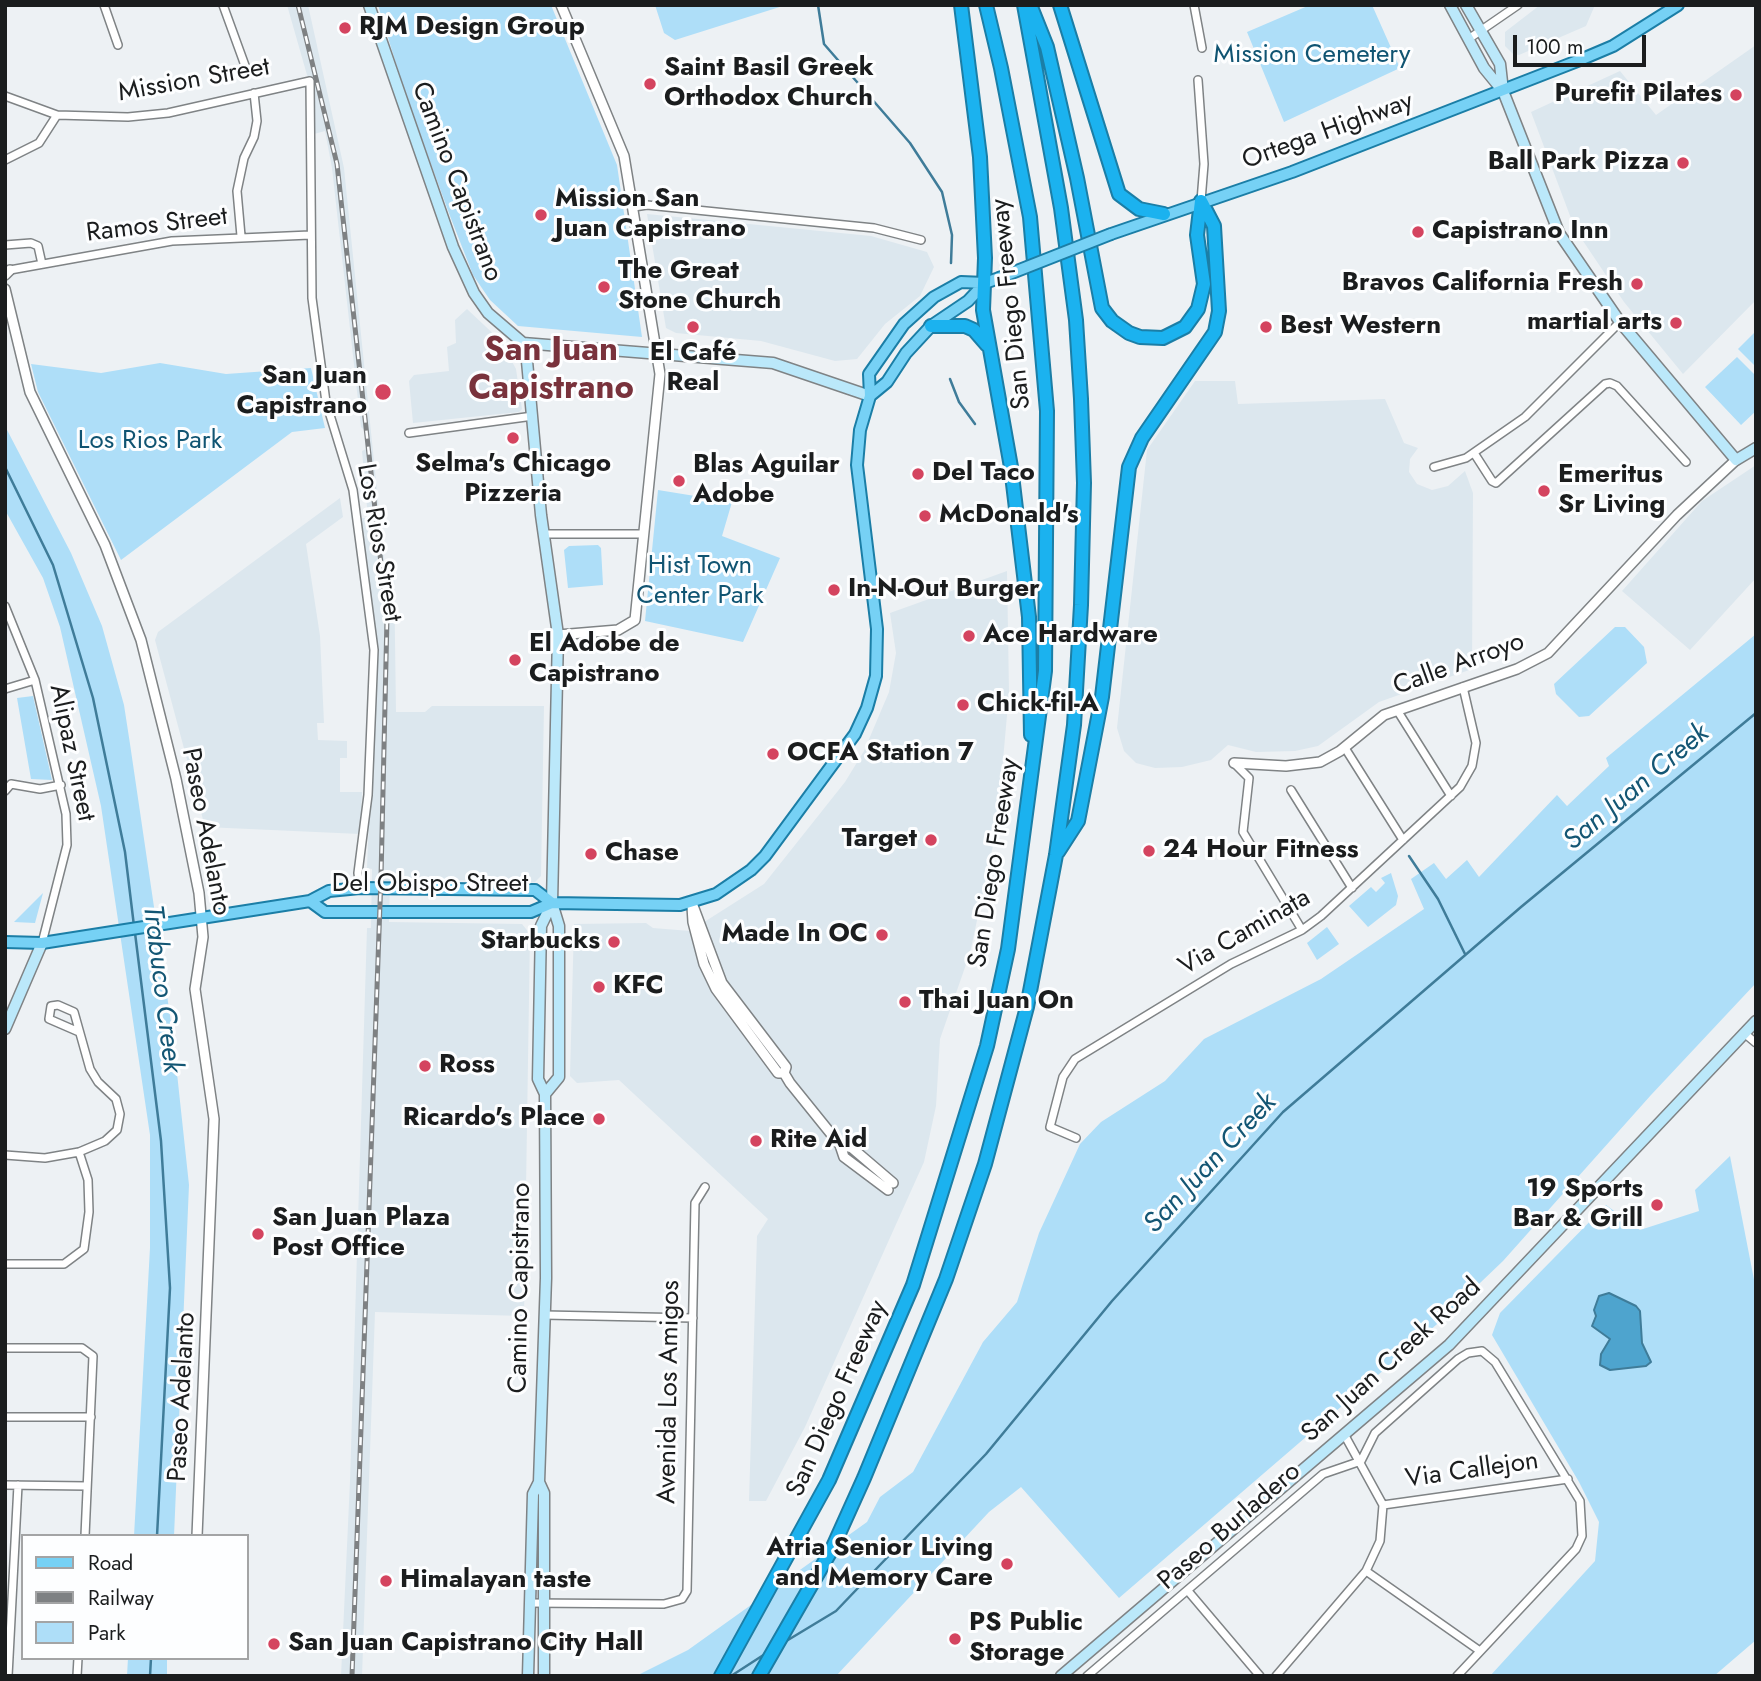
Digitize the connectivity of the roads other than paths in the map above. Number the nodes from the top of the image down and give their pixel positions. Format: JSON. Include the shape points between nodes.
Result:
{"nodes":[{"id":1,"x":104,"y":5,"type":"edge"},
{"id":2,"x":223,"y":5,"type":"edge"},
{"id":3,"x":369,"y":5,"type":"edge"},
{"id":4,"x":562,"y":5,"type":"edge"},
{"id":5,"x":961,"y":5,"type":"edge"},
{"id":6,"x":986,"y":5,"type":"edge"},
{"id":7,"x":1024,"y":5,"type":"edge"},
{"id":8,"x":1030,"y":5,"type":"edge"},
{"id":9,"x":1060,"y":5,"type":"edge"},
{"id":10,"x":1194,"y":5,"type":"edge"},
{"id":11,"x":1450,"y":5,"type":"edge"},
{"id":12,"x":1466,"y":5,"type":"edge"},
{"id":13,"x":1518,"y":5,"type":"edge"},
{"id":14,"x":1678,"y":5,"type":"edge"},
{"id":15,"x":1483,"y":31,"type":"junction"},
{"id":16,"x":1470,"y":38,"type":"junction"},
{"id":17,"x":118,"y":45,"type":"dead end"},
{"id":18,"x":1202,"y":48,"type":"dead end"},
{"id":19,"x":247,"y":71,"type":"dead end"},
{"id":20,"x":1198,"y":80,"type":"dead end"},
{"id":21,"x":310,"y":81,"type":"joint"},
{"id":22,"x":1503,"y":91,"type":"junction"},
{"id":23,"x":254,"y":93,"type":"junction"},
{"id":24,"x":5,"y":96,"type":"edge"},
{"id":25,"x":57,"y":115,"type":"junction"},
{"id":26,"x":5,"y":160,"type":"edge"},
{"id":27,"x":1201,"y":201,"type":"junction"},
{"id":28,"x":634,"y":207,"type":"junction"},
{"id":29,"x":1164,"y":214,"type":"junction"},
{"id":30,"x":310,"y":235,"type":"junction"},
{"id":31,"x":241,"y":236,"type":"junction"},
{"id":32,"x":921,"y":240,"type":"dead end"},
{"id":33,"x":5,"y":245,"type":"edge"},
{"id":34,"x":42,"y":264,"type":"junction"},
{"id":35,"x":8,"y":272,"type":"edge"},
{"id":36,"x":985,"y":283,"type":"junction"},
{"id":37,"x":5,"y":289,"type":"edge"},
{"id":38,"x":1620,"y":322,"type":"junction"},
{"id":39,"x":931,"y":326,"type":"junction"},
{"id":40,"x":523,"y":343,"type":"junction"},
{"id":41,"x":988,"y":345,"type":"junction"},
{"id":42,"x":657,"y":354,"type":"junction"},
{"id":43,"x":870,"y":396,"type":"junction"},
{"id":44,"x":533,"y":416,"type":"junction"},
{"id":45,"x":409,"y":433,"type":"dead end"},
{"id":46,"x":1756,"y":448,"type":"edge"},
{"id":47,"x":1474,"y":453,"type":"junction"},
{"id":48,"x":1736,"y":460,"type":"junction"},
{"id":49,"x":1686,"y":462,"type":"dead end"},
{"id":50,"x":1434,"y":467,"type":"dead end"},
{"id":51,"x":546,"y":534,"type":"junction"},
{"id":52,"x":644,"y":534,"type":"junction"},
{"id":53,"x":5,"y":606,"type":"edge"},
{"id":54,"x":558,"y":635,"type":"junction"},
{"id":55,"x":34,"y":680,"type":"junction"},
{"id":56,"x":1463,"y":687,"type":"junction"},
{"id":57,"x":5,"y":689,"type":"edge"},
{"id":58,"x":1397,"y":710,"type":"junction"},
{"id":59,"x":1345,"y":748,"type":"junction"},
{"id":60,"x":1234,"y":763,"type":"joint"},
{"id":61,"x":1032,"y":776,"type":"junction"},
{"id":62,"x":61,"y":785,"type":"junction"},
{"id":63,"x":1291,"y":790,"type":"dead end"},
{"id":64,"x":5,"y":791,"type":"edge"},
{"id":65,"x":1451,"y":796,"type":"junction"},
{"id":66,"x":1403,"y":840,"type":"junction"},
{"id":67,"x":1056,"y":855,"type":"junction"},
{"id":68,"x":360,"y":888,"type":"junction"},
{"id":69,"x":1352,"y":888,"type":"junction"},
{"id":70,"x":310,"y":901,"type":"junction"},
{"id":71,"x":552,"y":903,"type":"junction"},
{"id":72,"x":692,"y":903,"type":"junction"},
{"id":73,"x":201,"y":916,"type":"junction"},
{"id":74,"x":1302,"y":929,"type":"junction"},
{"id":75,"x":5,"y":942,"type":"edge"},
{"id":76,"x":42,"y":943,"type":"junction"},
{"id":77,"x":1756,"y":1021,"type":"edge"},
{"id":78,"x":5,"y":1029,"type":"edge"},
{"id":79,"x":79,"y":1032,"type":"junction"},
{"id":80,"x":1744,"y":1033,"type":"junction"},
{"id":81,"x":1756,"y":1044,"type":"edge"},
{"id":82,"x":545,"y":1094,"type":"junction"},
{"id":83,"x":1076,"y":1138,"type":"dead end"},
{"id":84,"x":79,"y":1152,"type":"junction"},
{"id":85,"x":5,"y":1155,"type":"edge"},
{"id":86,"x":705,"y":1187,"type":"dead end"},
{"id":87,"x":890,"y":1187,"type":"dead end"},
{"id":88,"x":5,"y":1264,"type":"edge"},
{"id":89,"x":544,"y":1315,"type":"junction"},
{"id":90,"x":693,"y":1318,"type":"junction"},
{"id":91,"x":5,"y":1348,"type":"edge"},
{"id":92,"x":5,"y":1417,"type":"edge"},
{"id":93,"x":90,"y":1417,"type":"junction"},
{"id":94,"x":1344,"y":1434,"type":"junction"},
{"id":95,"x":1362,"y":1461,"type":"junction"},
{"id":96,"x":1568,"y":1479,"type":"junction"},
{"id":97,"x":539,"y":1482,"type":"junction"},
{"id":98,"x":5,"y":1485,"type":"edge"},
{"id":99,"x":18,"y":1485,"type":"junction"},
{"id":100,"x":87,"y":1486,"type":"junction"},
{"id":101,"x":1383,"y":1505,"type":"junction"},
{"id":102,"x":85,"y":1534,"type":"edge"},
{"id":103,"x":197,"y":1534,"type":"edge"},
{"id":104,"x":1366,"y":1571,"type":"junction"},
{"id":105,"x":1188,"y":1591,"type":"junction"},
{"id":106,"x":530,"y":1603,"type":"junction"},
{"id":107,"x":544,"y":1603,"type":"junction"},
{"id":108,"x":1480,"y":1651,"type":"junction"},
{"id":109,"x":8,"y":1676,"type":"edge"},
{"id":110,"x":528,"y":1676,"type":"edge"},
{"id":111,"x":544,"y":1676,"type":"edge"},
{"id":112,"x":721,"y":1676,"type":"edge"},
{"id":113,"x":759,"y":1676,"type":"edge"},
{"id":114,"x":1061,"y":1676,"type":"edge"},
{"id":115,"x":1087,"y":1676,"type":"edge"},
{"id":116,"x":1259,"y":1676,"type":"edge"},
{"id":117,"x":1276,"y":1676,"type":"edge"},
{"id":118,"x":1457,"y":1676,"type":"edge"}],
"edges":[{"from":1,"to":17,"type":"street"},
{"from":2,"to":19,"type":"street"},
{"from":3,"to":40,"type":"main road","name":"Camino Capistrano","via":[[453,247],[488,313]]},
{"from":4,"to":28,"type":"street","via":[[624,156]]},
{"from":5,"to":36,"type":"highway","via":[[980,158]]},
{"from":6,"to":61,"type":"highway","name":"San Diego Freeway","via":[[1030,217],[1046,411],[1045,671]]},
{"from":7,"to":67,"type":"highway","name":"San Diego Freeway","via":[[1061,208],[1082,399],[1081,605],[1074,725]]},
{"from":8,"to":27,"type":"highway","via":[[1047,47],[1099,298],[1112,321],[1129,333],[1163,338],[1193,319],[1204,285],[1197,234]]},
{"from":9,"to":29,"type":"highway","via":[[1115,186],[1125,202]]},
{"from":10,"to":18,"type":"street"},
{"from":11,"to":16,"type":"main road"},
{"from":12,"to":15,"type":"main road"},
{"from":13,"to":15,"type":"street"},
{"from":14,"to":22,"type":"main road","name":"Ortega Highway","via":[[1613,46]]},
{"from":15,"to":16,"type":"street"},
{"from":15,"to":22,"type":"main road","via":[[1500,64]]},
{"from":16,"to":22,"type":"main road"},
{"from":20,"to":27,"type":"street","via":[[1204,164]]},
{"from":21,"to":23,"type":"street","name":"Mission Street"},
{"from":21,"to":30,"type":"street","name":"Los Rios Street"},
{"from":22,"to":27,"type":"main road","name":"Ortega Highway","via":[[1292,172]]},
{"from":22,"to":38,"type":"main road","via":[[1559,233]]},
{"from":23,"to":25,"type":"street","name":"Mission Street","via":[[168,113]]},
{"from":23,"to":31,"type":"street","via":[[257,121],[237,191]]},
{"from":24,"to":25,"type":"street","name":"Mission Street"},
{"from":25,"to":26,"type":"street","via":[[39,143]]},
{"from":27,"to":29,"type":"main road","name":"Ortega Highway"},
{"from":27,"to":67,"type":"highway","via":[[1214,226],[1220,291],[1214,332],[1142,438],[1129,467],[1100,709],[1078,821]]},
{"from":28,"to":32,"type":"street","via":[[874,228]]},
{"from":28,"to":42,"type":"street"},
{"from":29,"to":36,"type":"main road","name":"Ortega Highway","bridge":true},
{"from":30,"to":31,"type":"street","name":"Ramos Street"},
{"from":30,"to":68,"type":"street","name":"Los Rios Street","via":[[312,298],[326,402],[353,489],[374,650]]},
{"from":31,"to":34,"type":"street","name":"Ramos Street","via":[[172,241]]},
{"from":33,"to":34,"type":"street","via":[[38,246]]},
{"from":34,"to":35,"type":"street","name":"Ramos Street"},
{"from":36,"to":39,"type":"main road","name":"Ortega Highway"},
{"from":36,"to":41,"type":"highway"},
{"from":36,"to":43,"type":"main road","name":"Ortega Highway","via":[[961,282],[911,316],[869,374]]},
{"from":37,"to":73,"type":"street","name":"Paseo Adelanto","via":[[30,392],[104,545],[141,640],[191,844]]},
{"from":38,"to":47,"type":"street","via":[[1525,417]]},
{"from":38,"to":48,"type":"main road"},
{"from":39,"to":41,"type":"highway","via":[[965,326]]},
{"from":39,"to":43,"type":"main road","name":"Ortega Highway","via":[[887,382]]},
{"from":40,"to":42,"type":"main road"},
{"from":40,"to":44,"type":"main road","name":"Camino Capistrano"},
{"from":41,"to":61,"type":"highway","via":[[1011,467],[1029,617]]},
{"from":42,"to":43,"type":"main road","via":[[773,363]]},
{"from":42,"to":52,"type":"street","via":[[660,374]]},
{"from":43,"to":72,"type":"main road","name":"Del Obispo Street","via":[[860,430],[857,465],[878,645],[867,708],[855,734],[765,856],[728,887]]},
{"from":44,"to":45,"type":"street"},
{"from":44,"to":51,"type":"main road","name":"Camino Capistrano"},
{"from":46,"to":48,"type":"main road","name":"Calle Arroyo"},
{"from":47,"to":49,"type":"street","via":[[1496,482],[1610,383]]},
{"from":47,"to":50,"type":"street"},
{"from":48,"to":56,"type":"street","name":"Calle Arroyo","via":[[1684,508],[1548,653]]},
{"from":51,"to":52,"type":"street"},
{"from":51,"to":54,"type":"main road","name":"Camino Capistrano"},
{"from":52,"to":54,"type":"street","via":[[637,614],[631,625]]},
{"from":53,"to":55,"type":"street","name":"Alipaz Street"},
{"from":54,"to":71,"type":"main road","name":"Camino Capistrano"},
{"from":55,"to":57,"type":"street"},
{"from":55,"to":62,"type":"street","name":"Alipaz Street"},
{"from":56,"to":58,"type":"street","name":"Calle Arroyo"},
{"from":56,"to":65,"type":"street","name":"Via Caminata","via":[[1476,743],[1472,766]]},
{"from":58,"to":59,"type":"street","name":"Calle Arroyo","via":[[1372,722]]},
{"from":58,"to":65,"type":"street"},
{"from":59,"to":60,"type":"street","name":"Calle Arroyo","via":[[1320,762],[1300,765]]},
{"from":59,"to":66,"type":"street"},
{"from":60,"to":74,"type":"street","via":[[1249,778],[1243,832]]},
{"from":61,"to":112,"type":"highway","name":"San Diego Freeway","via":[[1005,961],[987,1046],[914,1285],[852,1431],[790,1555]]},
{"from":62,"to":64,"type":"street","via":[[40,789],[11,784]]},
{"from":62,"to":76,"type":"street","name":"Alipaz Street","via":[[67,845]]},
{"from":63,"to":69,"type":"street"},
{"from":65,"to":66,"type":"street","name":"Via Caminata"},
{"from":66,"to":69,"type":"street","name":"Via Caminata"},
{"from":67,"to":113,"type":"highway","name":"San Diego Freeway","via":[[1027,1007],[985,1164],[946,1279],[832,1549]]},
{"from":68,"to":70,"type":"main road","name":"Del Obispo Street","via":[[329,891]]},
{"from":68,"to":71,"type":"main road","name":"Del Obispo Street","via":[[535,890]]},
{"from":69,"to":74,"type":"street","name":"Via Caminata"},
{"from":70,"to":71,"type":"main road","name":"Del Obispo Street","via":[[325,912],[531,912]]},
{"from":70,"to":73,"type":"main road","name":"Del Obispo Street"},
{"from":71,"to":72,"type":"main road","name":"Del Obispo Street"},
{"from":71,"to":82,"type":"main road","name":"Camino Capistrano","via":[[541,926],[538,1079]]},
{"from":71,"to":82,"type":"main road","name":"Camino Capistrano","via":[[559,926],[559,1077]]},
{"from":72,"to":87,"type":"street","via":[[692,922],[716,989],[778,1073],[784,1073],[840,1145],[852,1148]]},
{"from":73,"to":76,"type":"main road","name":"Del Obispo Street"},
{"from":73,"to":103,"type":"street","name":"Paseo Adelanto","via":[[203,937],[195,989],[214,1119]]},
{"from":74,"to":83,"type":"street","name":"Via Caminata","via":[[1231,964],[1074,1059],[1063,1077],[1050,1126]]},
{"from":75,"to":76,"type":"main road","name":"Del Obispo Street"},
{"from":76,"to":78,"type":"main road","name":"Alipaz Street"},
{"from":77,"to":80,"type":"main road","name":"San Juan Creek Road"},
{"from":79,"to":79,"type":"street","via":[[49,1019],[51,1006],[74,1012]]},
{"from":79,"to":84,"type":"street","via":[[90,1069],[117,1099],[120,1114],[112,1136]]},
{"from":80,"to":81,"type":"street"},
{"from":80,"to":94,"type":"main road","name":"San Juan Creek Road","via":[[1449,1345]]},
{"from":82,"to":89,"type":"main road","name":"Camino Capistrano"},
{"from":84,"to":85,"type":"street","via":[[45,1158]]},
{"from":84,"to":88,"type":"street","via":[[88,1180],[83,1249],[64,1264]]},
{"from":86,"to":90,"type":"street","name":"Avenida Los Amigos","via":[[695,1203]]},
{"from":89,"to":90,"type":"street"},
{"from":89,"to":97,"type":"main road","name":"Camino Capistrano"},
{"from":90,"to":107,"type":"street","name":"Avenida Los Amigos","via":[[687,1591],[682,1599],[664,1604]]},
{"from":91,"to":93,"type":"street","via":[[88,1350],[93,1360]]},
{"from":92,"to":93,"type":"street"},
{"from":93,"to":100,"type":"street"},
{"from":94,"to":95,"type":"street"},
{"from":94,"to":114,"type":"main road","name":"San Juan Creek Road"},
{"from":95,"to":96,"type":"street","via":[[1375,1433],[1458,1359],[1482,1351],[1495,1362]]},
{"from":95,"to":101,"type":"street"},
{"from":95,"to":105,"type":"street","name":"Paseo Burladero","via":[[1323,1474]]},
{"from":96,"to":101,"type":"street","name":"Via Callejon"},
{"from":96,"to":108,"type":"street","via":[[1580,1501],[1583,1519],[1576,1549]]},
{"from":97,"to":106,"type":"main road","name":"Camino Capistrano","via":[[533,1494]]},
{"from":97,"to":107,"type":"main road","name":"Camino Capistrano","via":[[544,1493]]},
{"from":98,"to":99,"type":"street"},
{"from":99,"to":100,"type":"street"},
{"from":99,"to":109,"type":"street"},
{"from":100,"to":102,"type":"street"},
{"from":101,"to":104,"type":"street","via":[[1380,1541]]},
{"from":104,"to":108,"type":"street"},
{"from":104,"to":117,"type":"street"},
{"from":105,"to":115,"type":"street","name":"Paseo Burladero"},
{"from":105,"to":116,"type":"street"},
{"from":106,"to":107,"type":"street"},
{"from":106,"to":110,"type":"main road","name":"Camino Capistrano"},
{"from":107,"to":111,"type":"main road","name":"Camino Capistrano"},
{"from":108,"to":118,"type":"street"}]}
